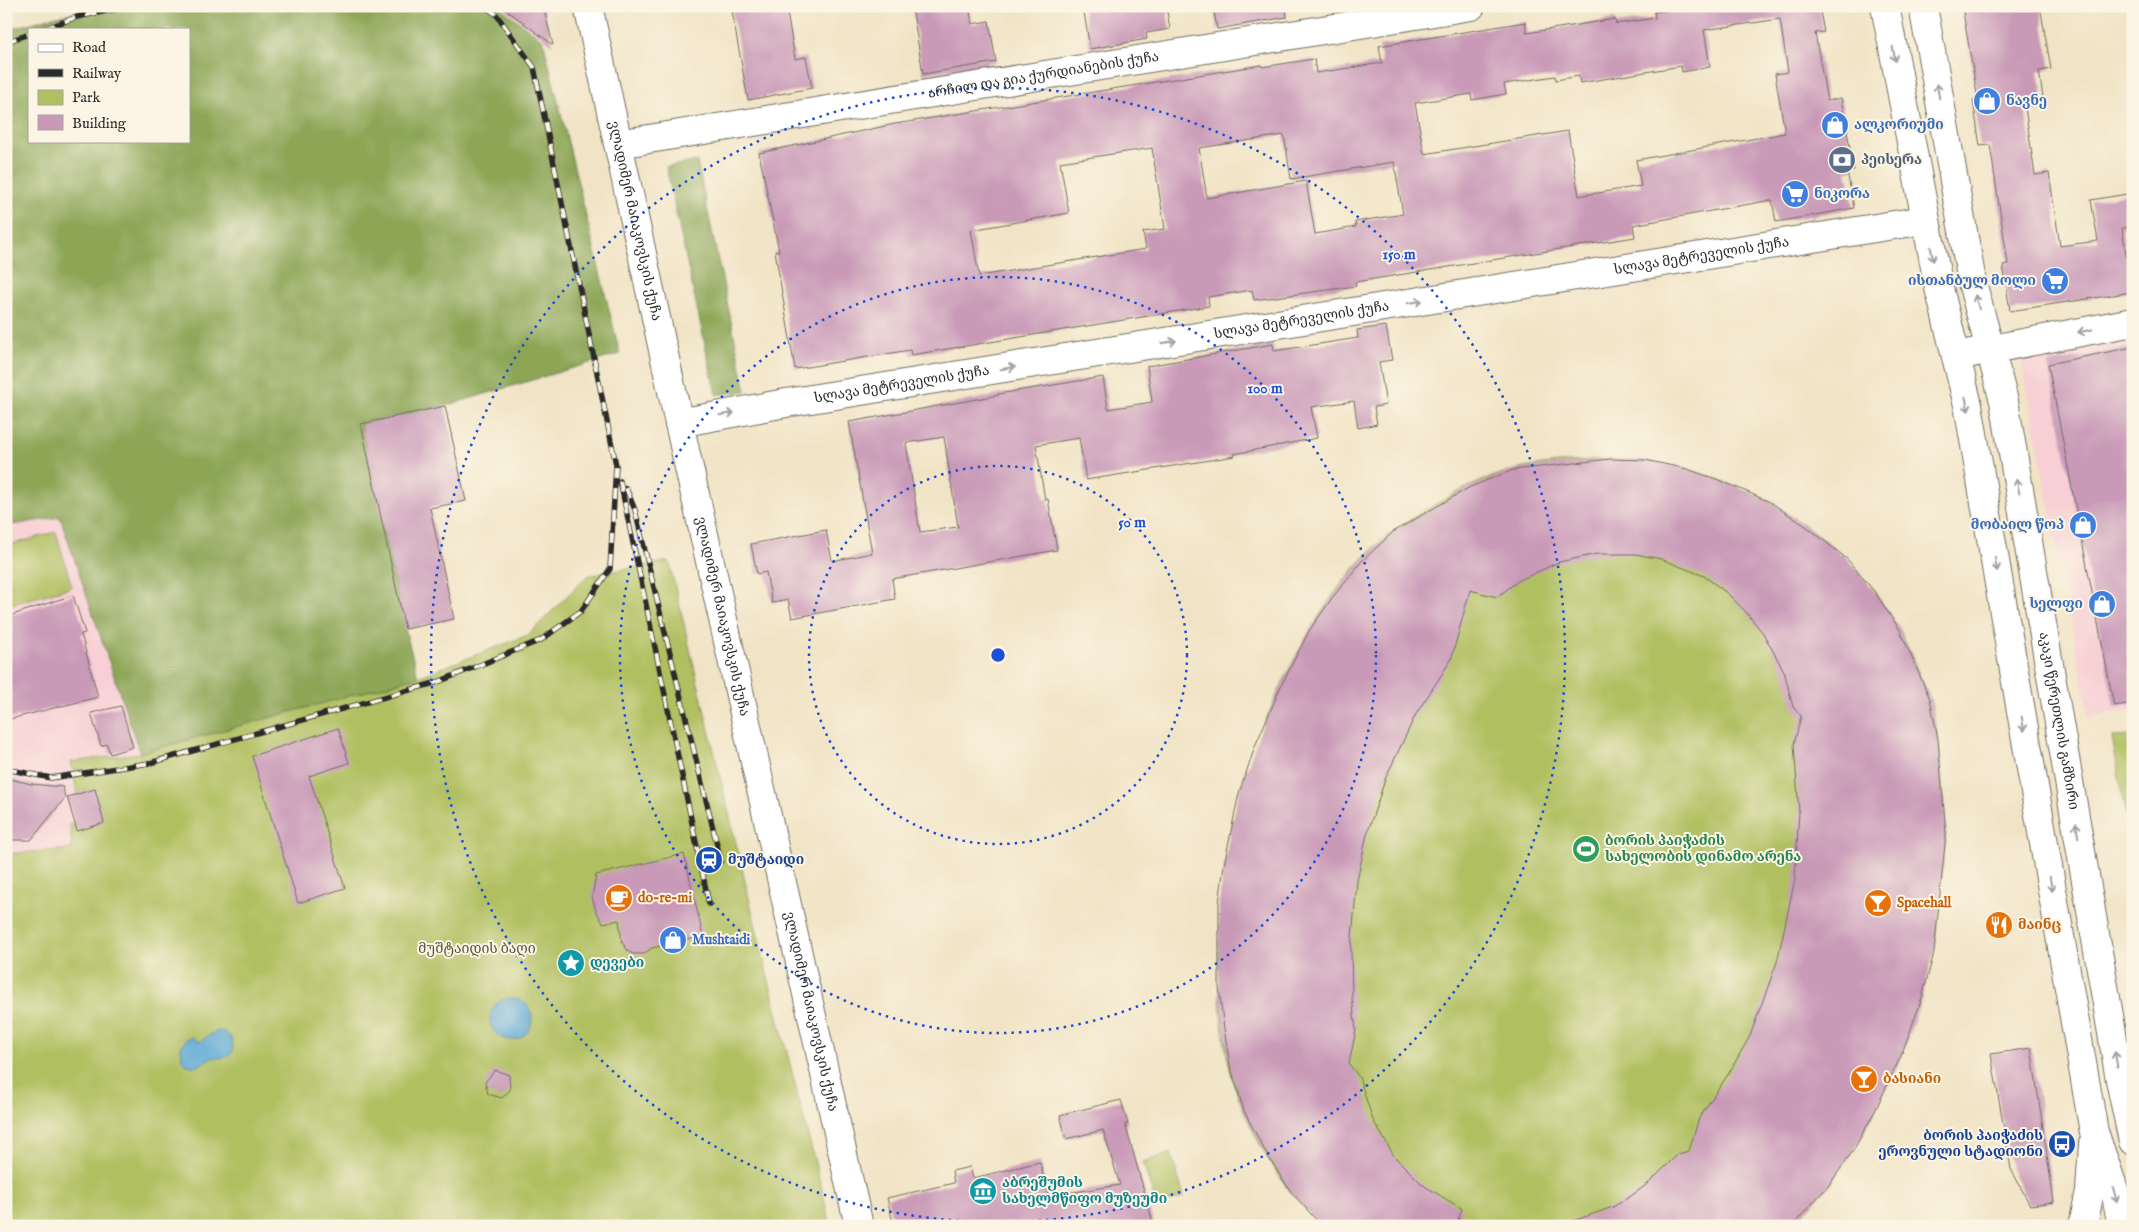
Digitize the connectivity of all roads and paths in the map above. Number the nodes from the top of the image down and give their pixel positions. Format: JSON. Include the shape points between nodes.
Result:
{"nodes":[{"id":1,"x":588,"y":6,"type":"edge"},
{"id":2,"x":1471,"y":6,"type":"edge"},
{"id":3,"x":1885,"y":6,"type":"edge"},
{"id":4,"x":1923,"y":6,"type":"edge"},
{"id":5,"x":618,"y":144,"type":"junction"},
{"id":6,"x":1925,"y":220,"type":"junction"},
{"id":7,"x":2133,"y":322,"type":"edge"},
{"id":8,"x":1990,"y":349,"type":"junction"},
{"id":9,"x":1956,"y":356,"type":"junction"},
{"id":10,"x":679,"y":423,"type":"junction"},
{"id":11,"x":2094,"y":1132,"type":"junction"},
{"id":12,"x":2133,"y":1141,"type":"edge"},
{"id":13,"x":859,"y":1226,"type":"edge"},
{"id":14,"x":2083,"y":1226,"type":"edge"},
{"id":15,"x":2122,"y":1226,"type":"edge"}],
"edges":[{"from":1,"to":5,"type":"street","name":"ვლადიმერ მაიაკოვსკის ქუჩა"},
{"from":2,"to":5,"type":"street","name":"არჩილ და გია ქურდიანების ქუჩა"},
{"from":3,"to":6,"type":"street","one_way":true},
{"from":8,"to":4,"type":"street","name":"აკაკი წერეთლის გამზირი","one_way":true,"via":[[1972,282]]},
{"from":5,"to":10,"type":"street","name":"ვლადიმერ მაიაკოვსკის ქუჩა"},
{"from":6,"to":9,"type":"street","one_way":true},
{"from":10,"to":6,"type":"street","name":"სლავა მეტრეველის ქუჩა","one_way":true,"via":[[786,403]]},
{"from":7,"to":8,"type":"street","one_way":true},
{"from":8,"to":9,"type":"street"},
{"from":12,"to":8,"type":"street","name":"აკაკი წერეთლის გამზირი","one_way":true,"via":[[2118,1070],[2004,401]]},
{"from":9,"to":11,"type":"street","one_way":true,"via":[[1968,405]]},
{"from":10,"to":13,"type":"street","name":"ვლადიმერ მაიაკოვსკის ქუჩა"},
{"from":11,"to":14,"type":"street","via":[[2090,1190]]},
{"from":11,"to":15,"type":"street","one_way":true,"via":[[2116,1195]]}]}
